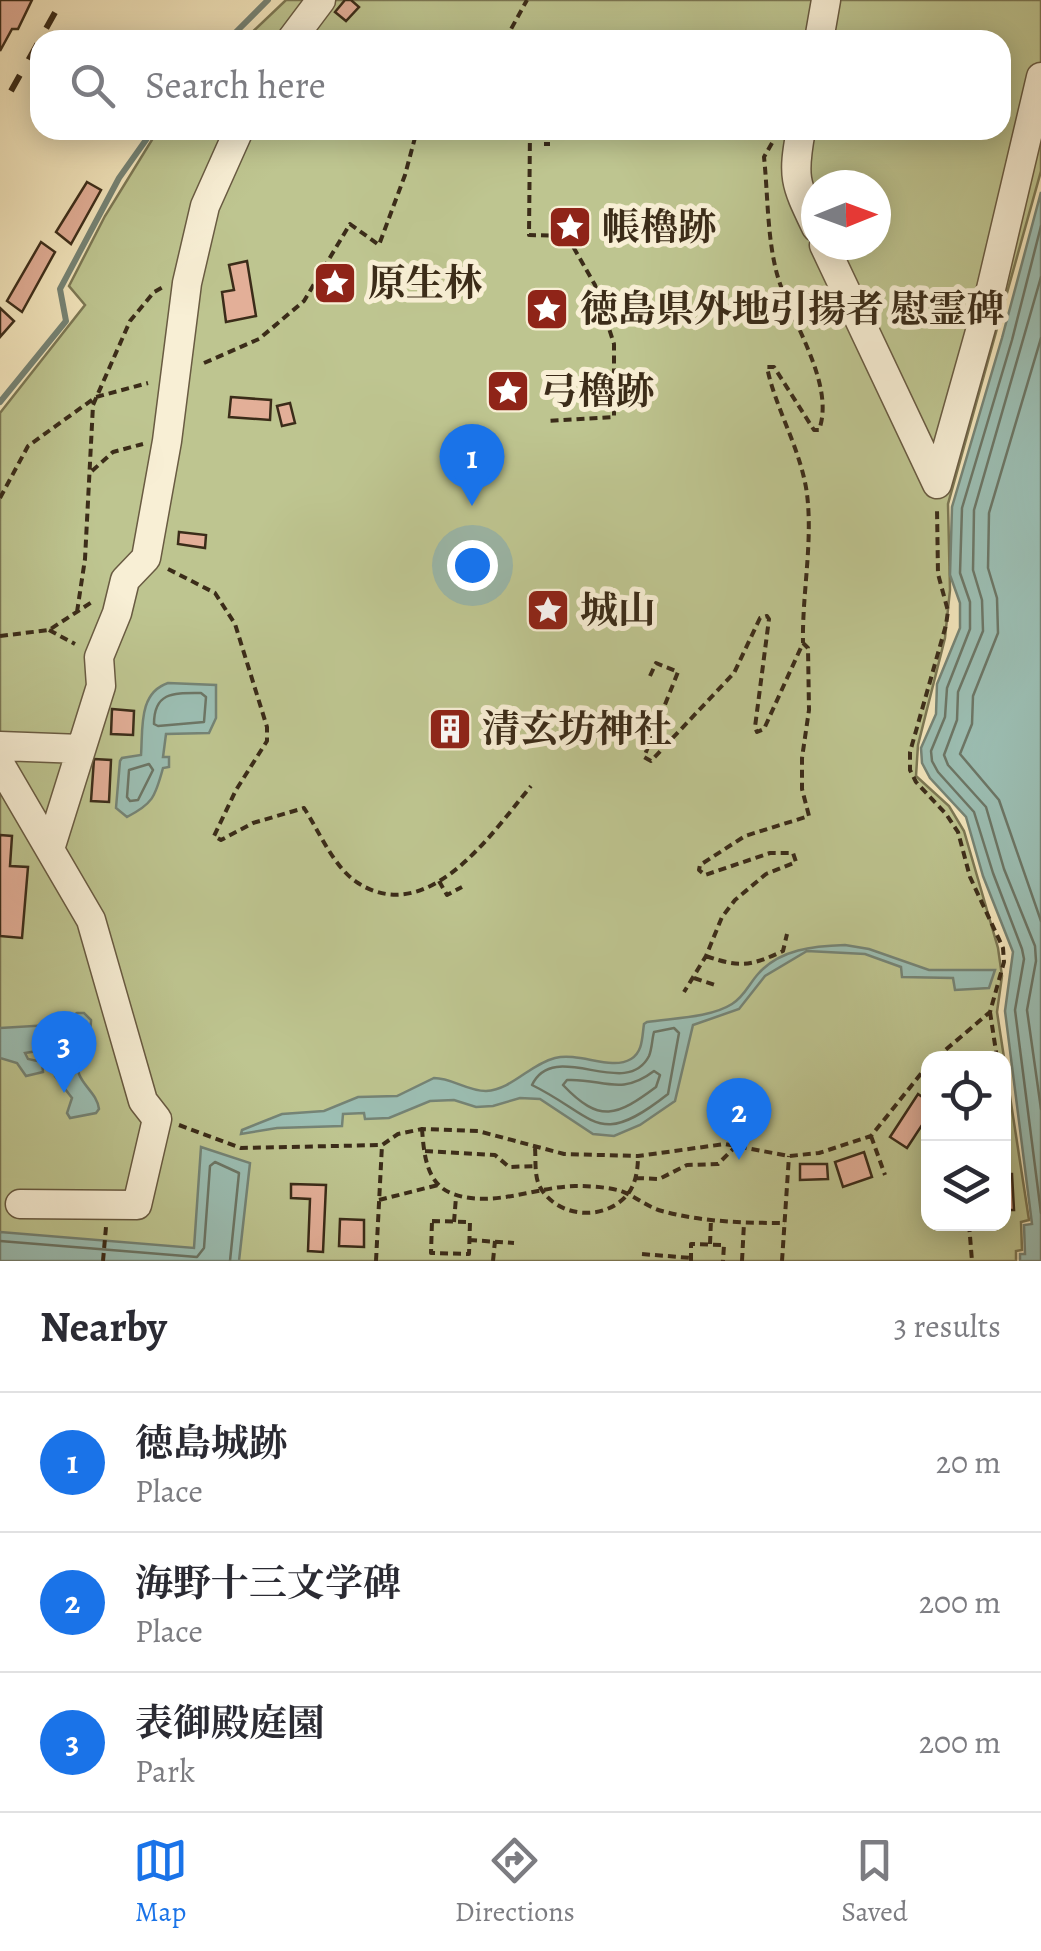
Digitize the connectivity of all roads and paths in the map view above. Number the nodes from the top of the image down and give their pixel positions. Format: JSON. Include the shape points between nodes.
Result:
{"nodes":[{"id":1,"x":321,"y":0,"type":"edge"},
{"id":2,"x":528,"y":0,"type":"edge"},
{"id":3,"x":826,"y":0,"type":"edge"},
{"id":4,"x":298,"y":30,"type":"edge"},
{"id":5,"x":511,"y":30,"type":"edge"},
{"id":6,"x":820,"y":30,"type":"edge"},
{"id":7,"x":1041,"y":77,"type":"edge"},
{"id":8,"x":235,"y":140,"type":"edge"},
{"id":9,"x":414,"y":140,"type":"edge"},
{"id":10,"x":530,"y":140,"type":"edge"},
{"id":11,"x":773,"y":140,"type":"edge"},
{"id":12,"x":799,"y":140,"type":"edge"},
{"id":13,"x":801,"y":195,"type":"edge"},
{"id":14,"x":831,"y":260,"type":"edge"},
{"id":15,"x":187,"y":283,"type":"junction"},
{"id":16,"x":176,"y":375,"type":"junction"},
{"id":17,"x":96,"y":398,"type":"junction"},
{"id":18,"x":548,"y":421,"type":"dead end"},
{"id":19,"x":167,"y":440,"type":"junction"},
{"id":20,"x":92,"y":472,"type":"junction"},
{"id":21,"x":937,"y":484,"type":"junction"},
{"id":22,"x":0,"y":498,"type":"edge"},
{"id":23,"x":146,"y":558,"type":"junction"},
{"id":24,"x":126,"y":580,"type":"junction"},
{"id":25,"x":77,"y":612,"type":"junction"},
{"id":26,"x":48,"y":630,"type":"junction"},
{"id":27,"x":0,"y":636,"type":"edge"},
{"id":28,"x":802,"y":643,"type":"junction"},
{"id":29,"x":99,"y":657,"type":"junction"},
{"id":30,"x":650,"y":676,"type":"dead end"},
{"id":31,"x":0,"y":746,"type":"edge"},
{"id":32,"x":82,"y":749,"type":"junction"},
{"id":33,"x":0,"y":764,"type":"edge"},
{"id":34,"x":531,"y":786,"type":"dead end"},
{"id":35,"x":50,"y":849,"type":"junction"},
{"id":36,"x":439,"y":881,"type":"junction"},
{"id":37,"x":462,"y":887,"type":"dead end"},
{"id":38,"x":786,"y":934,"type":"dead end"},
{"id":39,"x":706,"y":956,"type":"junction"},
{"id":40,"x":693,"y":978,"type":"junction"},
{"id":41,"x":718,"y":986,"type":"dead end"},
{"id":42,"x":684,"y":992,"type":"dead end"},
{"id":43,"x":990,"y":1012,"type":"junction"},
{"id":44,"x":944,"y":1051,"type":"edge"},
{"id":45,"x":997,"y":1051,"type":"edge"},
{"id":46,"x":921,"y":1074,"type":"edge"},
{"id":47,"x":158,"y":1120,"type":"junction"},
{"id":48,"x":422,"y":1129,"type":"junction"},
{"id":49,"x":871,"y":1136,"type":"junction"},
{"id":50,"x":738,"y":1144,"type":"junction"},
{"id":51,"x":382,"y":1146,"type":"junction"},
{"id":52,"x":535,"y":1148,"type":"junction"},
{"id":53,"x":424,"y":1151,"type":"junction"},
{"id":54,"x":638,"y":1156,"type":"junction"},
{"id":55,"x":789,"y":1156,"type":"junction"},
{"id":56,"x":536,"y":1166,"type":"junction"},
{"id":57,"x":885,"y":1175,"type":"dead end"},
{"id":58,"x":636,"y":1178,"type":"junction"},
{"id":59,"x":438,"y":1185,"type":"junction"},
{"id":60,"x":542,"y":1191,"type":"junction"},
{"id":61,"x":456,"y":1194,"type":"junction"},
{"id":62,"x":627,"y":1195,"type":"junction"},
{"id":63,"x":379,"y":1200,"type":"junction"},
{"id":64,"x":20,"y":1204,"type":"dead end"},
{"id":65,"x":711,"y":1220,"type":"junction"},
{"id":66,"x":454,"y":1222,"type":"junction"},
{"id":67,"x":744,"y":1222,"type":"junction"},
{"id":68,"x":784,"y":1223,"type":"junction"},
{"id":69,"x":106,"y":1230,"type":"dead end"},
{"id":70,"x":970,"y":1231,"type":"edge"},
{"id":71,"x":470,"y":1240,"type":"junction"},
{"id":72,"x":495,"y":1242,"type":"junction"},
{"id":73,"x":514,"y":1242,"type":"dead end"},
{"id":74,"x":710,"y":1244,"type":"junction"},
{"id":75,"x":642,"y":1254,"type":"dead end"},
{"id":76,"x":664,"y":1258,"type":"edge"},
{"id":77,"x":691,"y":1260,"type":"edge"},
{"id":78,"x":103,"y":1261,"type":"edge"},
{"id":79,"x":376,"y":1261,"type":"edge"},
{"id":80,"x":493,"y":1261,"type":"edge"},
{"id":81,"x":724,"y":1261,"type":"edge"},
{"id":82,"x":742,"y":1261,"type":"edge"},
{"id":83,"x":782,"y":1261,"type":"edge"},
{"id":84,"x":972,"y":1261,"type":"edge"}],
"edges":[{"from":1,"to":4,"type":"lane"},
{"from":2,"to":5,"type":"path"},
{"from":3,"to":6,"type":"lane"},
{"from":7,"to":21,"type":"lane"},
{"from":8,"to":15,"type":"lane","via":[[205,206]]},
{"from":9,"to":16,"type":"path","via":[[379,245],[350,224],[304,302],[258,338]]},
{"from":10,"to":18,"type":"path","via":[[529,235],[568,236],[595,284],[614,344],[614,417]]},
{"from":11,"to":28,"type":"path","via":[[764,157],[777,274],[821,405],[814,430],[784,379],[767,367],[807,494]]},
{"from":12,"to":13,"type":"lane","via":[[794,168]]},
{"from":14,"to":21,"type":"lane"},
{"from":15,"to":16,"type":"lane"},
{"from":15,"to":17,"type":"path","via":[[154,292],[138,308]]},
{"from":16,"to":17,"type":"path"},
{"from":16,"to":19,"type":"lane"},
{"from":17,"to":20,"type":"path"},
{"from":17,"to":22,"type":"path","via":[[28,446]]},
{"from":19,"to":20,"type":"path","via":[[113,452]]},
{"from":19,"to":23,"type":"lane"},
{"from":20,"to":25,"type":"path"},
{"from":21,"to":43,"type":"path","via":[[938,574],[948,611],[910,770],[958,832],[970,877],[1003,948]]},
{"from":23,"to":24,"type":"lane"},
{"from":23,"to":36,"type":"path","via":[[215,594],[240,636],[267,727],[267,741],[214,836],[221,840],[304,808],[357,883],[404,894]]},
{"from":24,"to":25,"type":"path"},
{"from":24,"to":29,"type":"lane"},
{"from":25,"to":26,"type":"path"},
{"from":26,"to":27,"type":"path"},
{"from":26,"to":29,"type":"path"},
{"from":28,"to":30,"type":"path","via":[[758,732],[769,619],[760,618],[734,673],[651,761],[644,757],[678,672],[656,663]]},
{"from":28,"to":39,"type":"path","via":[[808,648],[802,789],[808,816],[745,836],[699,870],[705,875],[770,853],[793,853],[796,862],[766,874],[735,900]]},
{"from":29,"to":32,"type":"lane","via":[[101,686]]},
{"from":31,"to":32,"type":"lane"},
{"from":32,"to":35,"type":"lane"},
{"from":33,"to":35,"type":"lane"},
{"from":34,"to":36,"type":"path","via":[[469,860]]},
{"from":35,"to":47,"type":"lane","via":[[91,920],[143,1100]]},
{"from":36,"to":37,"type":"path","via":[[447,895]]},
{"from":38,"to":39,"type":"path","via":[[783,952],[758,962],[733,966]]},
{"from":39,"to":40,"type":"path"},
{"from":40,"to":41,"type":"path"},
{"from":40,"to":42,"type":"path"},
{"from":43,"to":44,"type":"path"},
{"from":43,"to":45,"type":"path"},
{"from":46,"to":49,"type":"path"},
{"from":47,"to":51,"type":"path","via":[[241,1148]]},
{"from":47,"to":64,"type":"lane","via":[[137,1206]]},
{"from":48,"to":51,"type":"path"},
{"from":48,"to":52,"type":"path","via":[[478,1131]]},
{"from":48,"to":53,"type":"path"},
{"from":49,"to":55,"type":"path"},
{"from":49,"to":57,"type":"path"},
{"from":50,"to":54,"type":"path"},
{"from":50,"to":55,"type":"path"},
{"from":50,"to":58,"type":"path","via":[[718,1164],[687,1165],[660,1179]]},
{"from":51,"to":63,"type":"path"},
{"from":52,"to":54,"type":"path"},
{"from":52,"to":56,"type":"path"},
{"from":53,"to":56,"type":"path","via":[[495,1155],[509,1167]]},
{"from":53,"to":59,"type":"path"},
{"from":54,"to":58,"type":"path"},
{"from":55,"to":68,"type":"path"},
{"from":56,"to":60,"type":"path"},
{"from":58,"to":62,"type":"path"},
{"from":59,"to":61,"type":"path"},
{"from":59,"to":63,"type":"path"},
{"from":60,"to":61,"type":"path","via":[[488,1198]]},
{"from":60,"to":62,"type":"path","via":[[588,1186]]},
{"from":60,"to":62,"type":"path","via":[[559,1208],[582,1213],[598,1212]]},
{"from":61,"to":66,"type":"path"},
{"from":62,"to":65,"type":"path","via":[[658,1210]]},
{"from":63,"to":79,"type":"path"},
{"from":65,"to":67,"type":"path"},
{"from":65,"to":74,"type":"path"},
{"from":66,"to":71,"type":"path","via":[[470,1222]]},
{"from":66,"to":71,"type":"path","via":[[432,1221],[431,1253],[469,1254]]},
{"from":67,"to":68,"type":"path"},
{"from":67,"to":82,"type":"path"},
{"from":68,"to":83,"type":"path"},
{"from":69,"to":78,"type":"path"},
{"from":70,"to":84,"type":"path"},
{"from":71,"to":72,"type":"path"},
{"from":72,"to":73,"type":"path"},
{"from":72,"to":80,"type":"path"},
{"from":74,"to":77,"type":"path","via":[[691,1244]]},
{"from":74,"to":81,"type":"path","via":[[724,1245]]},
{"from":75,"to":76,"type":"path"},
{"from":76,"to":77,"type":"path"}]}
